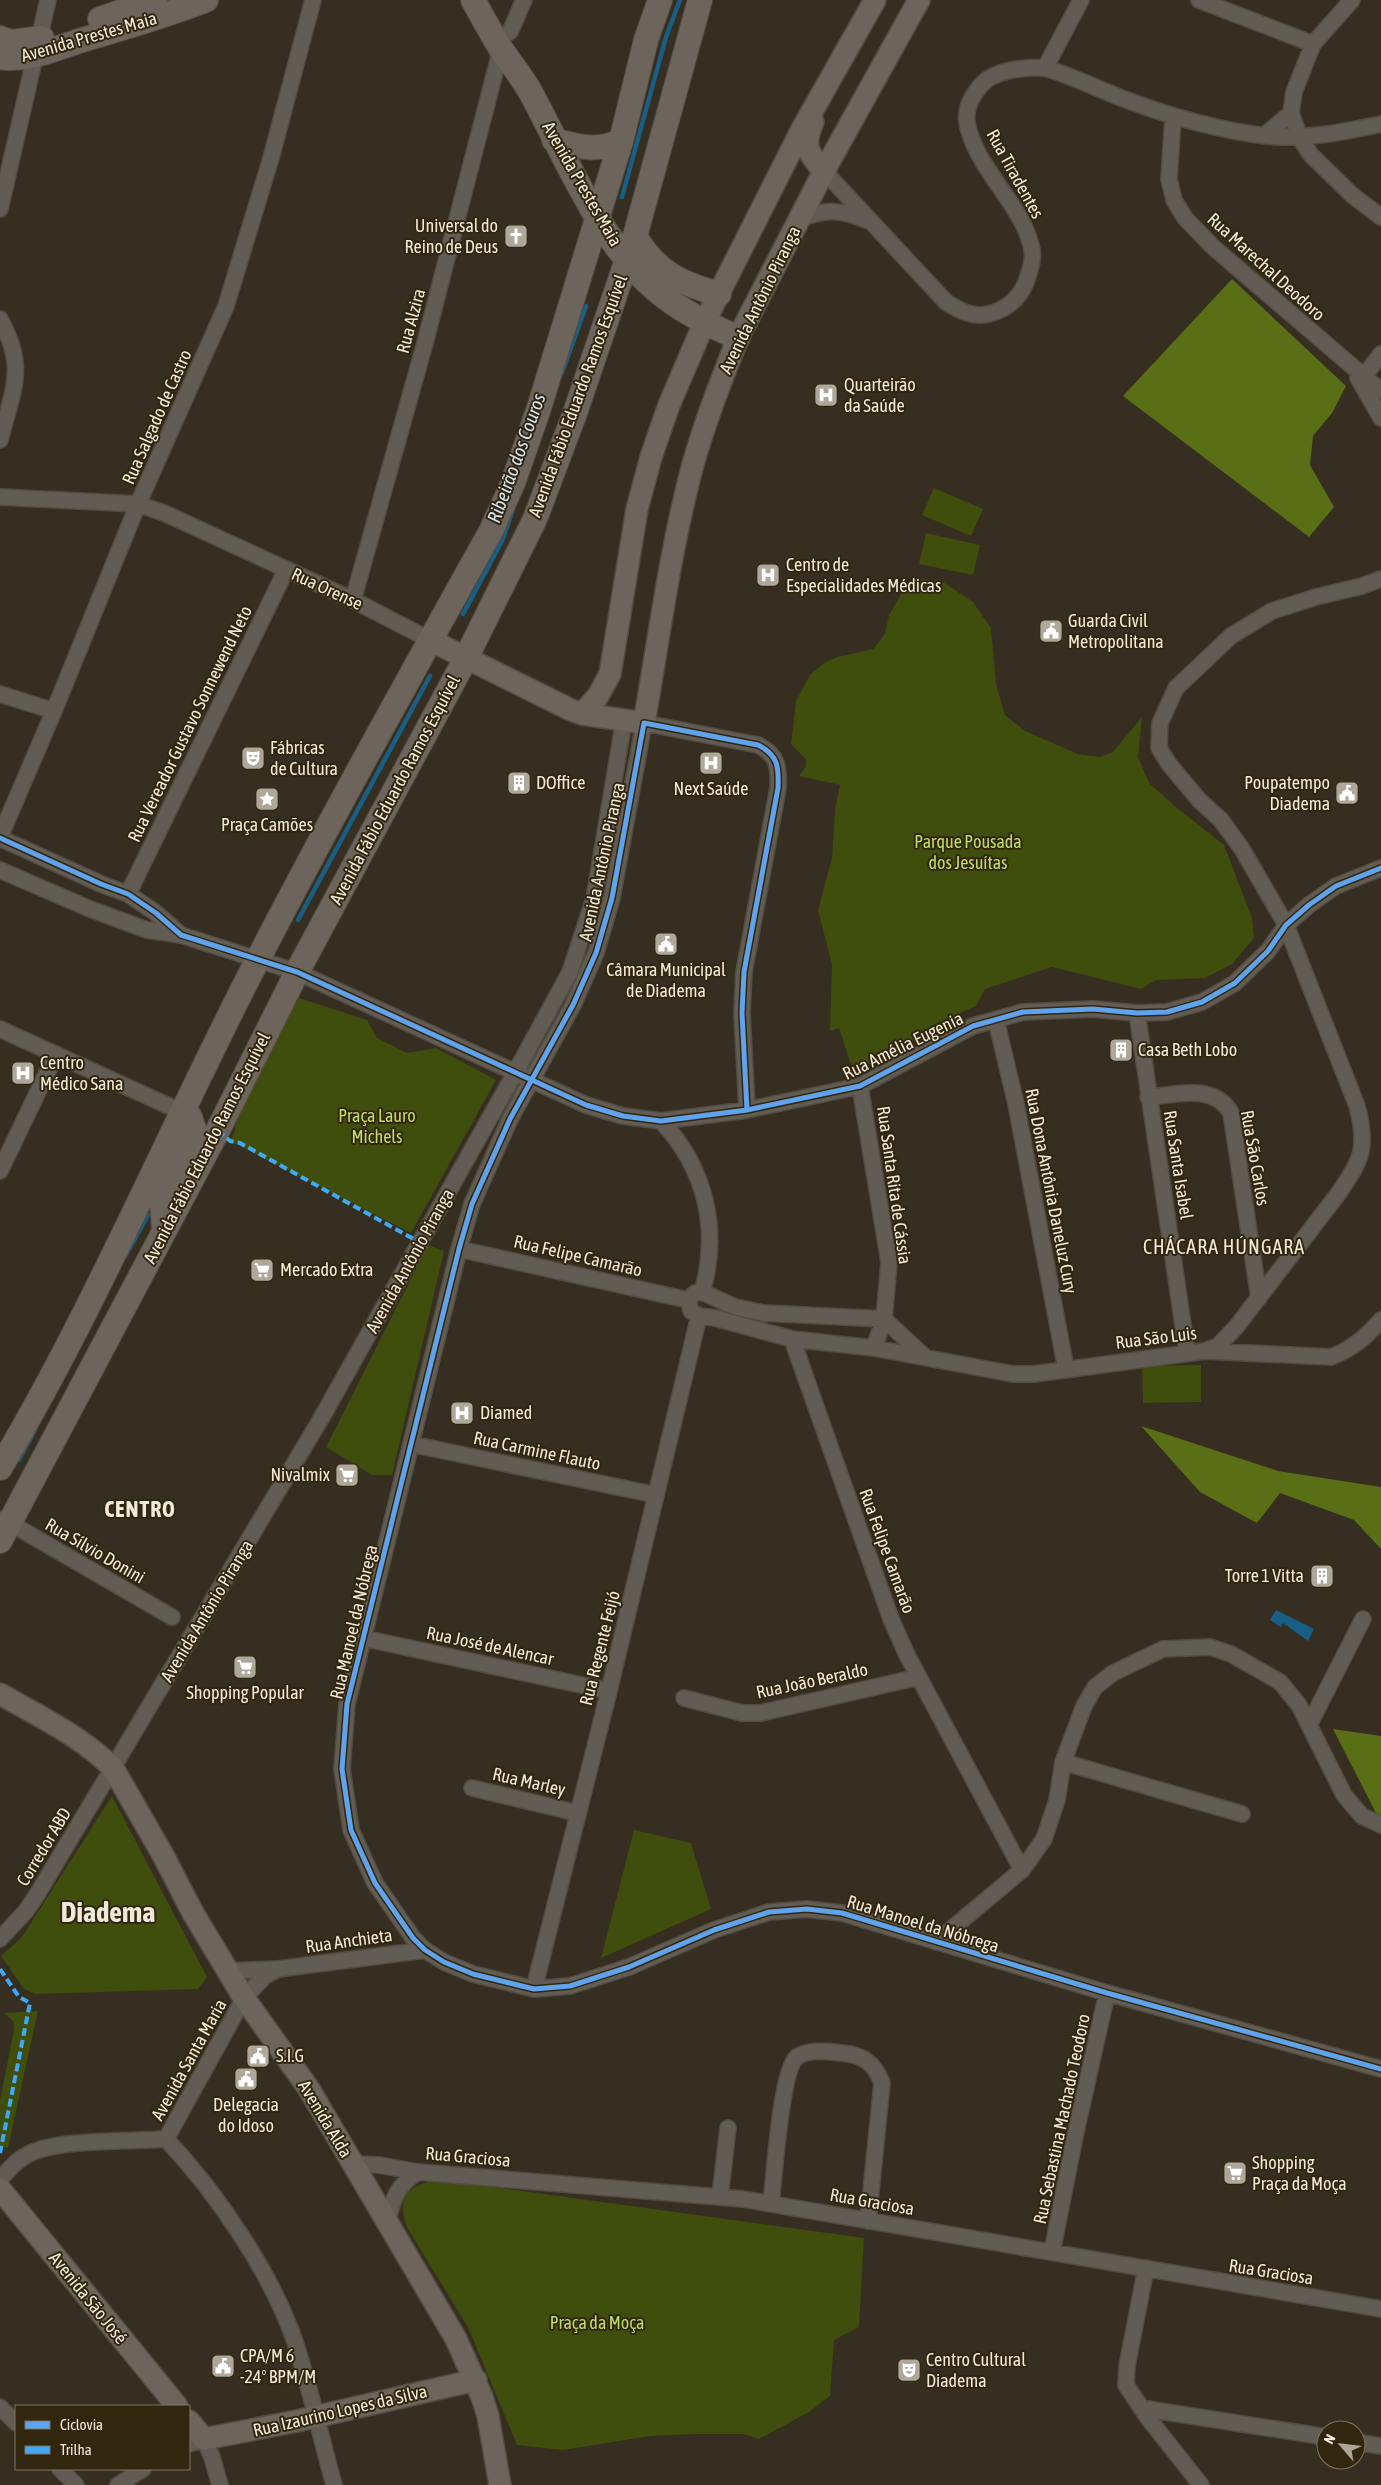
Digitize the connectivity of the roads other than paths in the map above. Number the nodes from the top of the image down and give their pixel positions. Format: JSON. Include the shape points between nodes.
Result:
{"nodes":[{"id":1,"x":48,"y":0,"type":"edge"},
{"id":2,"x":155,"y":0,"type":"edge"},
{"id":3,"x":206,"y":0,"type":"edge"},
{"id":4,"x":313,"y":0,"type":"edge"},
{"id":5,"x":473,"y":0,"type":"edge"},
{"id":6,"x":489,"y":0,"type":"edge"},
{"id":7,"x":524,"y":0,"type":"edge"},
{"id":8,"x":660,"y":0,"type":"edge"},
{"id":9,"x":700,"y":0,"type":"edge"},
{"id":10,"x":875,"y":0,"type":"edge"},
{"id":11,"x":919,"y":0,"type":"edge"},
{"id":12,"x":1081,"y":0,"type":"edge"},
{"id":13,"x":1199,"y":0,"type":"edge"},
{"id":14,"x":1352,"y":0,"type":"edge"},
{"id":15,"x":500,"y":37,"type":"junction"},
{"id":16,"x":0,"y":38,"type":"edge"},
{"id":17,"x":1313,"y":44,"type":"junction"},
{"id":18,"x":36,"y":47,"type":"junction"},
{"id":19,"x":0,"y":56,"type":"edge"},
{"id":20,"x":1045,"y":68,"type":"junction"},
{"id":21,"x":831,"y":78,"type":"junction"},
{"id":22,"x":1291,"y":113,"type":"junction"},
{"id":23,"x":1173,"y":117,"type":"junction"},
{"id":24,"x":1381,"y":124,"type":"edge"},
{"id":25,"x":1264,"y":136,"type":"junction"},
{"id":26,"x":1300,"y":138,"type":"junction"},
{"id":27,"x":554,"y":140,"type":"junction"},
{"id":28,"x":621,"y":141,"type":"junction"},
{"id":29,"x":824,"y":171,"type":"junction"},
{"id":30,"x":0,"y":209,"type":"edge"},
{"id":31,"x":641,"y":213,"type":"junction"},
{"id":32,"x":598,"y":216,"type":"junction"},
{"id":33,"x":1381,"y":217,"type":"edge"},
{"id":34,"x":799,"y":219,"type":"junction"},
{"id":35,"x":870,"y":221,"type":"junction"},
{"id":36,"x":634,"y":236,"type":"junction"},
{"id":37,"x":627,"y":260,"type":"junction"},
{"id":38,"x":719,"y":294,"type":"junction"},
{"id":39,"x":0,"y":319,"type":"edge"},
{"id":40,"x":705,"y":322,"type":"junction"},
{"id":41,"x":738,"y":338,"type":"junction"},
{"id":42,"x":1381,"y":354,"type":"edge"},
{"id":43,"x":1358,"y":373,"type":"junction"},
{"id":44,"x":1381,"y":391,"type":"edge"},
{"id":45,"x":1381,"y":418,"type":"edge"},
{"id":46,"x":0,"y":440,"type":"edge"},
{"id":47,"x":0,"y":497,"type":"edge"},
{"id":48,"x":138,"y":504,"type":"junction"},
{"id":49,"x":286,"y":570,"type":"junction"},
{"id":50,"x":1381,"y":578,"type":"edge"},
{"id":51,"x":353,"y":600,"type":"junction"},
{"id":52,"x":430,"y":640,"type":"junction"},
{"id":53,"x":466,"y":658,"type":"junction"},
{"id":54,"x":0,"y":694,"type":"edge"},
{"id":55,"x":54,"y":712,"type":"junction"},
{"id":56,"x":582,"y":714,"type":"junction"},
{"id":57,"x":634,"y":722,"type":"junction"},
{"id":58,"x":0,"y":837,"type":"edge"},
{"id":59,"x":1381,"y":868,"type":"edge"},
{"id":60,"x":0,"y":870,"type":"edge"},
{"id":61,"x":101,"y":884,"type":"junction"},
{"id":62,"x":128,"y":894,"type":"junction"},
{"id":63,"x":90,"y":909,"type":"junction"},
{"id":64,"x":1286,"y":925,"type":"junction"},
{"id":65,"x":181,"y":935,"type":"junction"},
{"id":66,"x":258,"y":961,"type":"junction"},
{"id":67,"x":296,"y":972,"type":"junction"},
{"id":68,"x":1137,"y":1013,"type":"junction"},
{"id":69,"x":996,"y":1020,"type":"junction"},
{"id":70,"x":0,"y":1029,"type":"edge"},
{"id":71,"x":56,"y":1054,"type":"junction"},
{"id":72,"x":515,"y":1073,"type":"junction"},
{"id":73,"x":530,"y":1080,"type":"junction"},
{"id":74,"x":860,"y":1086,"type":"junction"},
{"id":75,"x":1148,"y":1097,"type":"junction"},
{"id":76,"x":747,"y":1110,"type":"junction"},
{"id":77,"x":182,"y":1112,"type":"junction"},
{"id":78,"x":661,"y":1121,"type":"junction"},
{"id":79,"x":0,"y":1171,"type":"edge"},
{"id":80,"x":164,"y":1232,"type":"junction"},
{"id":81,"x":459,"y":1249,"type":"junction"},
{"id":82,"x":702,"y":1292,"type":"junction"},
{"id":83,"x":1259,"y":1298,"type":"junction"},
{"id":84,"x":688,"y":1300,"type":"junction"},
{"id":85,"x":798,"y":1315,"type":"junction"},
{"id":86,"x":699,"y":1316,"type":"junction"},
{"id":87,"x":884,"y":1320,"type":"junction"},
{"id":88,"x":1381,"y":1320,"type":"edge"},
{"id":89,"x":792,"y":1339,"type":"junction"},
{"id":90,"x":874,"y":1348,"type":"junction"},
{"id":91,"x":1205,"y":1350,"type":"junction"},
{"id":92,"x":1187,"y":1352,"type":"junction"},
{"id":93,"x":925,"y":1357,"type":"junction"},
{"id":94,"x":1066,"y":1369,"type":"junction"},
{"id":95,"x":411,"y":1444,"type":"junction"},
{"id":96,"x":0,"y":1468,"type":"edge"},
{"id":97,"x":656,"y":1495,"type":"junction"},
{"id":98,"x":4,"y":1527,"type":"edge"},
{"id":99,"x":172,"y":1617,"type":"dead end"},
{"id":100,"x":1363,"y":1619,"type":"dead end"},
{"id":101,"x":363,"y":1638,"type":"junction"},
{"id":102,"x":919,"y":1677,"type":"junction"},
{"id":103,"x":609,"y":1691,"type":"junction"},
{"id":104,"x":0,"y":1694,"type":"edge"},
{"id":105,"x":684,"y":1698,"type":"dead end"},
{"id":106,"x":1308,"y":1725,"type":"junction"},
{"id":107,"x":1063,"y":1762,"type":"junction"},
{"id":108,"x":113,"y":1768,"type":"junction"},
{"id":109,"x":472,"y":1788,"type":"dead end"},
{"id":110,"x":578,"y":1813,"type":"junction"},
{"id":111,"x":1242,"y":1814,"type":"dead end"},
{"id":112,"x":1381,"y":1825,"type":"edge"},
{"id":113,"x":1022,"y":1870,"type":"junction"},
{"id":114,"x":0,"y":1939,"type":"edge"},
{"id":115,"x":936,"y":1942,"type":"junction"},
{"id":116,"x":425,"y":1950,"type":"junction"},
{"id":117,"x":278,"y":1970,"type":"junction"},
{"id":118,"x":228,"y":1971,"type":"junction"},
{"id":119,"x":534,"y":1989,"type":"junction"},
{"id":120,"x":1107,"y":1993,"type":"junction"},
{"id":121,"x":244,"y":1998,"type":"junction"},
{"id":122,"x":1381,"y":2069,"type":"edge"},
{"id":123,"x":728,"y":2128,"type":"dead end"},
{"id":124,"x":166,"y":2139,"type":"junction"},
{"id":125,"x":353,"y":2164,"type":"junction"},
{"id":126,"x":418,"y":2172,"type":"junction"},
{"id":127,"x":0,"y":2189,"type":"edge"},
{"id":128,"x":720,"y":2196,"type":"junction"},
{"id":129,"x":771,"y":2204,"type":"junction"},
{"id":130,"x":868,"y":2220,"type":"junction"},
{"id":131,"x":387,"y":2223,"type":"junction"},
{"id":132,"x":1052,"y":2252,"type":"junction"},
{"id":133,"x":1146,"y":2268,"type":"junction"},
{"id":134,"x":1381,"y":2309,"type":"edge"},
{"id":135,"x":476,"y":2380,"type":"junction"},
{"id":136,"x":175,"y":2405,"type":"edge"},
{"id":137,"x":0,"y":2407,"type":"edge"},
{"id":138,"x":1141,"y":2408,"type":"junction"},
{"id":139,"x":316,"y":2416,"type":"junction"},
{"id":140,"x":15,"y":2423,"type":"edge"},
{"id":141,"x":190,"y":2424,"type":"edge"},
{"id":142,"x":1316,"y":2436,"type":"edge"},
{"id":143,"x":196,"y":2442,"type":"edge"},
{"id":144,"x":1366,"y":2444,"type":"edge"},
{"id":145,"x":1381,"y":2446,"type":"edge"},
{"id":146,"x":61,"y":2470,"type":"edge"},
{"id":147,"x":134,"y":2477,"type":"edge"},
{"id":148,"x":1195,"y":2484,"type":"edge"},
{"id":149,"x":76,"y":2485,"type":"edge"},
{"id":150,"x":118,"y":2485,"type":"edge"},
{"id":151,"x":220,"y":2485,"type":"edge"},
{"id":152,"x":334,"y":2485,"type":"edge"},
{"id":153,"x":500,"y":2485,"type":"edge"}],
"edges":[{"from":1,"to":18,"type":"street"},
{"from":2,"to":18,"type":"main road","name":"Avenida Prestes Maia"},
{"from":3,"to":18,"type":"main road","name":"Avenida Prestes Maia","via":[[169,14]]},
{"from":4,"to":48,"type":"street","name":"Rua Salgado de Castro","via":[[274,149],[226,306]]},
{"from":5,"to":15,"type":"main road","name":"Avenida Prestes Maia"},
{"from":6,"to":15,"type":"main road","name":"Avenida Prestes Maia"},
{"from":7,"to":15,"type":"street","name":"Rua Alzira"},
{"from":8,"to":28,"type":"main road","name":"Avenida Fábio Eduardo Ramos Esquível","via":[[646,40]]},
{"from":9,"to":31,"type":"main road","name":"Avenida Fábio Eduardo Ramos Esquível"},
{"from":10,"to":21,"type":"main road"},
{"from":11,"to":29,"type":"main road","name":"Avenida Antônio Piranga"},
{"from":12,"to":20,"type":"street"},
{"from":13,"to":17,"type":"street"},
{"from":14,"to":17,"type":"street"},
{"from":15,"to":27,"type":"main road","name":"Avenida Prestes Maia","via":[[528,69],[530,91]]},
{"from":15,"to":51,"type":"street","name":"Rua Alzira","via":[[425,343]]},
{"from":16,"to":18,"type":"main road","name":"Avenida Prestes Maia"},
{"from":17,"to":22,"type":"street","via":[[1294,92]]},
{"from":18,"to":19,"type":"main road","name":"Avenida Prestes Maia","via":[[11,59]]},
{"from":18,"to":30,"type":"street"},
{"from":20,"to":23,"type":"street","name":"Rua Tiradentes"},
{"from":20,"to":35,"type":"street","name":"Rua Tiradentes","via":[[996,75],[983,83],[968,108],[967,121],[974,143],[1031,245],[1031,270],[1022,291],[1003,311],[981,316],[946,302]]},
{"from":21,"to":29,"type":"main road","via":[[807,147]]},
{"from":21,"to":38,"type":"main road"},
{"from":22,"to":25,"type":"street"},
{"from":22,"to":26,"type":"street"},
{"from":23,"to":25,"type":"street","name":"Rua Tiradentes"},
{"from":23,"to":43,"type":"street","name":"Rua Marechal Deodoro","via":[[1169,179],[1174,200],[1185,218],[1213,247]]},
{"from":24,"to":26,"type":"street","name":"Rua Tiradentes"},
{"from":25,"to":26,"type":"street","name":"Rua Tiradentes"},
{"from":26,"to":33,"type":"street","via":[[1326,170]]},
{"from":27,"to":28,"type":"main road","via":[[592,148]]},
{"from":27,"to":32,"type":"main road","name":"Avenida Prestes Maia"},
{"from":28,"to":32,"type":"main road","name":"Avenida Fábio Eduardo Ramos Esquível"},
{"from":29,"to":34,"type":"main road","name":"Avenida Antônio Piranga"},
{"from":29,"to":35,"type":"street","name":"Rua Tiradentes"},
{"from":31,"to":32,"type":"main road","via":[[620,220]]},
{"from":31,"to":36,"type":"main road","name":"Avenida Fábio Eduardo Ramos Esquível"},
{"from":32,"to":37,"type":"main road","name":"Avenida Prestes Maia"},
{"from":32,"to":52,"type":"main road","name":"Avenida Fábio Eduardo Ramos Esquível","via":[[540,408],[513,483],[491,531]]},
{"from":34,"to":35,"type":"street","via":[[833,210]]},
{"from":34,"to":41,"type":"main road","name":"Avenida Antônio Piranga"},
{"from":36,"to":37,"type":"main road","name":"Avenida Fábio Eduardo Ramos Esquível"},
{"from":36,"to":38,"type":"main road","via":[[644,252],[668,275]]},
{"from":37,"to":40,"type":"main road","name":"Avenida Prestes Maia","via":[[656,291]]},
{"from":37,"to":53,"type":"main road","name":"Avenida Fábio Eduardo Ramos Esquível","via":[[553,476]]},
{"from":38,"to":40,"type":"main road"},
{"from":39,"to":46,"type":"street","via":[[12,342],[16,359],[16,377]]},
{"from":40,"to":41,"type":"main road","name":"Avenida Prestes Maia"},
{"from":40,"to":56,"type":"main road","via":[[669,405],[651,457],[629,553],[610,674],[602,690]]},
{"from":41,"to":57,"type":"main road","name":"Avenida Antônio Piranga","via":[[692,468]]},
{"from":42,"to":43,"type":"street"},
{"from":43,"to":44,"type":"street","name":"Rua Marechal Deodoro"},
{"from":43,"to":45,"type":"street"},
{"from":47,"to":48,"type":"street","name":"Rua Orense"},
{"from":48,"to":49,"type":"street","name":"Rua Orense","via":[[178,519]]},
{"from":48,"to":55,"type":"street","name":"Rua Salgado de Castro"},
{"from":49,"to":51,"type":"street","name":"Rua Orense"},
{"from":49,"to":62,"type":"street","name":"Rua Vereador Gustavo Sonnewend Neto"},
{"from":50,"to":64,"type":"street","via":[[1272,611],[1231,636],[1176,688],[1160,723],[1159,748],[1199,800],[1222,820]]},
{"from":51,"to":52,"type":"street","name":"Rua Orense"},
{"from":52,"to":53,"type":"main road","name":"Rua Orense"},
{"from":52,"to":66,"type":"main road","name":"Avenida Fábio Eduardo Ramos Esquível"},
{"from":53,"to":56,"type":"main road","name":"Rua Orense"},
{"from":53,"to":67,"type":"main road","name":"Avenida Fábio Eduardo Ramos Esquível"},
{"from":54,"to":55,"type":"street"},
{"from":55,"to":58,"type":"street","name":"Rua Salgado de Castro"},
{"from":56,"to":57,"type":"main road","name":"Rua Orense"},
{"from":57,"to":72,"type":"street","name":"Avenida Antônio Piranga","via":[[586,925],[570,972]]},
{"from":57,"to":73,"type":"street","name":"Avenida Antônio Piranga","via":[[612,898],[596,953],[573,1005]]},
{"from":57,"to":76,"type":"street","via":[[750,743],[767,750],[778,762],[778,788],[744,972],[742,1013]]},
{"from":58,"to":61,"type":"street"},
{"from":59,"to":64,"type":"street","name":"Rua Amélia Eugenia","via":[[1336,886]]},
{"from":60,"to":63,"type":"street"},
{"from":61,"to":62,"type":"street"},
{"from":61,"to":63,"type":"street"},
{"from":62,"to":65,"type":"street"},
{"from":63,"to":65,"type":"street","via":[[147,930]]},
{"from":64,"to":68,"type":"street","name":"Rua Amélia Eugenia","via":[[1268,951],[1235,983],[1202,1002],[1167,1012]]},
{"from":64,"to":83,"type":"street","via":[[1364,1132],[1354,1171]]},
{"from":65,"to":66,"type":"street","name":"Rua Amélia Eugenia"},
{"from":66,"to":67,"type":"street","name":"Rua Amélia Eugenia"},
{"from":66,"to":77,"type":"main road","name":"Avenida Fábio Eduardo Ramos Esquível"},
{"from":67,"to":72,"type":"street","name":"Rua Amélia Eugenia"},
{"from":67,"to":80,"type":"main road","name":"Avenida Fábio Eduardo Ramos Esquível"},
{"from":68,"to":69,"type":"street","name":"Rua Amélia Eugenia","via":[[1093,1009],[1023,1012]]},
{"from":68,"to":75,"type":"street","name":"Rua Santa Isabel"},
{"from":69,"to":74,"type":"street","name":"Rua Amélia Eugenia","via":[[973,1026]]},
{"from":69,"to":94,"type":"street","name":"Rua Dona Antônia Daneluz Cury","via":[[1016,1104]]},
{"from":70,"to":71,"type":"street"},
{"from":71,"to":77,"type":"street"},
{"from":71,"to":79,"type":"street"},
{"from":72,"to":73,"type":"street","name":"Rua Amélia Eugenia"},
{"from":72,"to":108,"type":"street","name":"Avenida Antônio Piranga","via":[[327,1409]]},
{"from":73,"to":78,"type":"street","name":"Rua Amélia Eugenia","via":[[586,1105],[623,1116]]},
{"from":73,"to":81,"type":"street","name":"Rua Manoel da Nóbrega","via":[[484,1175]]},
{"from":74,"to":76,"type":"street","name":"Rua Amélia Eugenia"},
{"from":74,"to":87,"type":"street","name":"Rua Santa Rita de Cássia","via":[[889,1262]]},
{"from":75,"to":83,"type":"street","name":"Rua São Carlos","via":[[1202,1092],[1214,1096],[1228,1108]]},
{"from":75,"to":92,"type":"street","name":"Rua Santa Isabel"},
{"from":76,"to":78,"type":"street","name":"Rua Amélia Eugenia"},
{"from":77,"to":80,"type":"main road","via":[[190,1117],[194,1128],[162,1201]]},
{"from":77,"to":96,"type":"main road","name":"Avenida Fábio Eduardo Ramos Esquível","via":[[98,1285]]},
{"from":78,"to":82,"type":"street","via":[[680,1143],[698,1176],[706,1200],[710,1239]]},
{"from":80,"to":98,"type":"main road","name":"Avenida Fábio Eduardo Ramos Esquível"},
{"from":81,"to":84,"type":"street","name":"Rua Felipe Camarão"},
{"from":81,"to":95,"type":"street","name":"Rua Manoel da Nóbrega"},
{"from":82,"to":84,"type":"street","via":[[695,1293]]},
{"from":82,"to":85,"type":"street","via":[[751,1311]]},
{"from":83,"to":91,"type":"street","via":[[1218,1346]]},
{"from":84,"to":86,"type":"street","via":[[691,1311]]},
{"from":85,"to":87,"type":"street"},
{"from":85,"to":89,"type":"street"},
{"from":86,"to":89,"type":"street"},
{"from":86,"to":97,"type":"street","name":"Rua Regente Feijó"},
{"from":87,"to":90,"type":"street"},
{"from":87,"to":93,"type":"street"},
{"from":88,"to":91,"type":"street","name":"Rua São Luis","via":[[1348,1351],[1331,1356]]},
{"from":89,"to":90,"type":"street","name":"Rua São Luis"},
{"from":89,"to":102,"type":"street","name":"Rua Felipe Camarão","via":[[891,1619]]},
{"from":90,"to":93,"type":"street","name":"Rua São Luis"},
{"from":91,"to":92,"type":"street","name":"Rua São Luis"},
{"from":92,"to":94,"type":"street","name":"Rua São Luis"},
{"from":93,"to":94,"type":"street","name":"Rua São Luis","via":[[1012,1374]]},
{"from":95,"to":97,"type":"street","name":"Rua Carmine Flauto"},
{"from":95,"to":101,"type":"street","name":"Rua Manoel da Nóbrega"},
{"from":97,"to":103,"type":"street","name":"Rua Regente Feijó"},
{"from":98,"to":99,"type":"street","name":"Rua Sílvio Donini"},
{"from":100,"to":106,"type":"street"},
{"from":101,"to":103,"type":"street","name":"Rua José de Alencar"},
{"from":101,"to":116,"type":"street","name":"Rua Manoel da Nóbrega","via":[[347,1704],[342,1770],[351,1830],[374,1883]]},
{"from":102,"to":105,"type":"street","name":"Rua João Beraldo","via":[[760,1712],[742,1713]]},
{"from":102,"to":113,"type":"street","name":"Rua Felipe Camarão"},
{"from":103,"to":110,"type":"street","name":"Rua Regente Feijó"},
{"from":104,"to":108,"type":"main road","via":[[81,1743]]},
{"from":106,"to":107,"type":"street","via":[[1299,1705],[1280,1682],[1250,1663],[1210,1647],[1163,1649],[1113,1673],[1095,1687],[1084,1706]]},
{"from":106,"to":112,"type":"street","via":[[1344,1795],[1362,1816]]},
{"from":107,"to":111,"type":"street"},
{"from":107,"to":113,"type":"street","via":[[1057,1800],[1044,1839]]},
{"from":108,"to":114,"type":"street","name":"Corredor ABD","via":[[38,1893]]},
{"from":108,"to":118,"type":"main road","name":"Avenida Alda"},
{"from":109,"to":110,"type":"street","name":"Rua Marley"},
{"from":110,"to":119,"type":"street","name":"Rua Regente Feijó"},
{"from":113,"to":115,"type":"street"},
{"from":115,"to":119,"type":"street","name":"Rua Manoel da Nóbrega","via":[[842,1913],[807,1909],[769,1912],[714,1930],[629,1967],[570,1986]]},
{"from":115,"to":120,"type":"street","name":"Rua Manoel da Nóbrega"},
{"from":116,"to":117,"type":"street","name":"Rua Anchieta"},
{"from":116,"to":119,"type":"street","name":"Rua Manoel da Nóbrega","via":[[472,1974]]},
{"from":117,"to":118,"type":"street","name":"Rua Anchieta"},
{"from":117,"to":121,"type":"street","name":"Rua Anchieta","via":[[266,1976]]},
{"from":118,"to":121,"type":"main road","name":"Avenida Alda"},
{"from":120,"to":122,"type":"street","name":"Rua Manoel da Nóbrega"},
{"from":120,"to":132,"type":"street","name":"Rua Sebastina Machado Teodoro"},
{"from":121,"to":124,"type":"street","name":"Avenida Santa Maria"},
{"from":121,"to":125,"type":"main road","name":"Avenida Alda","via":[[309,2089]]},
{"from":123,"to":128,"type":"street"},
{"from":124,"to":127,"type":"street","via":[[48,2148],[25,2155],[12,2166]]},
{"from":124,"to":139,"type":"street","via":[[212,2194],[277,2300],[295,2344]]},
{"from":125,"to":126,"type":"street","name":"Rua Graciosa"},
{"from":125,"to":131,"type":"main road","name":"Avenida Alda"},
{"from":126,"to":128,"type":"street","name":"Rua Graciosa"},
{"from":126,"to":131,"type":"street","via":[[404,2181],[396,2192]]},
{"from":127,"to":136,"type":"main road","name":"Avenida São José"},
{"from":128,"to":129,"type":"street","name":"Rua Graciosa"},
{"from":129,"to":130,"type":"street","name":"Rua Graciosa"},
{"from":129,"to":130,"type":"street","via":[[789,2070],[796,2058],[810,2051],[850,2054],[877,2068],[882,2083]]},
{"from":130,"to":132,"type":"street","name":"Rua Graciosa"},
{"from":131,"to":135,"type":"main road","name":"Avenida Alda","via":[[456,2339]]},
{"from":132,"to":133,"type":"street","name":"Rua Graciosa"},
{"from":133,"to":134,"type":"street","name":"Rua Graciosa"},
{"from":133,"to":138,"type":"street","via":[[1126,2384]]},
{"from":135,"to":139,"type":"main road","name":"Rua Izaurino Lopes da Silva"},
{"from":135,"to":153,"type":"main road","name":"Avenida Alda","via":[[488,2416]]},
{"from":137,"to":140,"type":"street"},
{"from":138,"to":142,"type":"street"},
{"from":138,"to":148,"type":"street"},
{"from":139,"to":143,"type":"main road","name":"Rua Izaurino Lopes da Silva"},
{"from":139,"to":152,"type":"street"},
{"from":141,"to":143,"type":"main road"},
{"from":143,"to":151,"type":"street","via":[[212,2457]]},
{"from":144,"to":145,"type":"street"},
{"from":146,"to":149,"type":"street"},
{"from":147,"to":150,"type":"street"}]}
